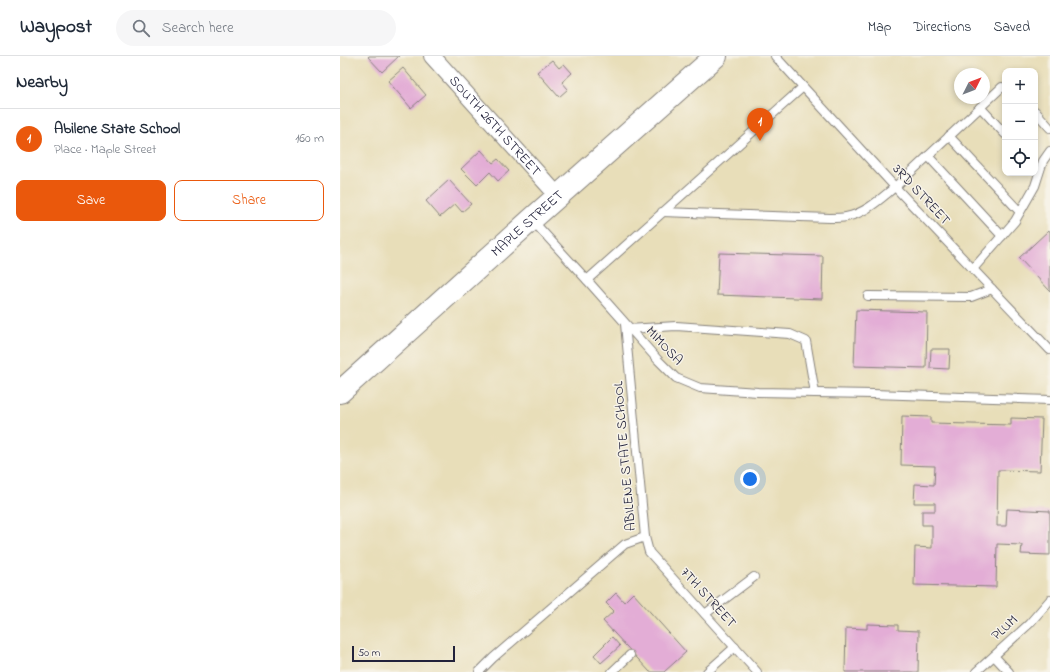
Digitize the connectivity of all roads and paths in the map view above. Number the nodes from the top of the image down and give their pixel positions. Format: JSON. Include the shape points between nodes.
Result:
{"nodes":[{"id":1,"x":432,"y":56,"type":"edge"},
{"id":2,"x":716,"y":56,"type":"edge"},
{"id":3,"x":775,"y":56,"type":"edge"},
{"id":4,"x":803,"y":87,"type":"junction"},
{"id":5,"x":1002,"y":87,"type":"edge"},
{"id":6,"x":980,"y":107,"type":"junction"},
{"id":7,"x":1038,"y":115,"type":"edge"},
{"id":8,"x":1050,"y":128,"type":"edge"},
{"id":9,"x":1002,"y":131,"type":"edge"},
{"id":10,"x":948,"y":136,"type":"junction"},
{"id":11,"x":1050,"y":151,"type":"edge"},
{"id":12,"x":928,"y":156,"type":"junction"},
{"id":13,"x":1038,"y":168,"type":"edge"},
{"id":14,"x":1037,"y":176,"type":"edge"},
{"id":15,"x":895,"y":186,"type":"junction"},
{"id":16,"x":558,"y":196,"type":"junction"},
{"id":17,"x":662,"y":212,"type":"junction"},
{"id":18,"x":1020,"y":212,"type":"junction"},
{"id":19,"x":532,"y":220,"type":"junction"},
{"id":20,"x":1002,"y":236,"type":"junction"},
{"id":21,"x":973,"y":269,"type":"junction"},
{"id":22,"x":586,"y":280,"type":"junction"},
{"id":23,"x":992,"y":289,"type":"junction"},
{"id":24,"x":868,"y":296,"type":"dead end"},
{"id":25,"x":627,"y":326,"type":"junction"},
{"id":26,"x":1050,"y":350,"type":"edge"},
{"id":27,"x":340,"y":392,"type":"edge"},
{"id":28,"x":816,"y":393,"type":"junction"},
{"id":29,"x":1050,"y":400,"type":"edge"},
{"id":30,"x":645,"y":537,"type":"junction"},
{"id":31,"x":754,"y":577,"type":"dead end"},
{"id":32,"x":1050,"y":600,"type":"edge"},
{"id":33,"x":705,"y":614,"type":"junction"},
{"id":34,"x":735,"y":648,"type":"junction"},
{"id":35,"x":630,"y":655,"type":"dead end"},
{"id":36,"x":994,"y":656,"type":"junction"},
{"id":37,"x":479,"y":672,"type":"edge"},
{"id":38,"x":612,"y":672,"type":"edge"},
{"id":39,"x":707,"y":672,"type":"edge"},
{"id":40,"x":757,"y":672,"type":"edge"},
{"id":41,"x":976,"y":672,"type":"edge"},
{"id":42,"x":1009,"y":672,"type":"edge"}],
"edges":[{"from":1,"to":16,"type":"street","name":"SOUTH 26TH STREET"},
{"from":2,"to":16,"type":"main road","name":"MAPLE STREET"},
{"from":3,"to":4,"type":"lane","name":"3RD STREET"},
{"from":4,"to":15,"type":"lane","name":"3RD STREET"},
{"from":4,"to":17,"type":"lane"},
{"from":5,"to":6,"type":"lane"},
{"from":6,"to":9,"type":"lane"},
{"from":6,"to":10,"type":"lane"},
{"from":7,"to":8,"type":"lane"},
{"from":10,"to":12,"type":"lane"},
{"from":10,"to":18,"type":"lane"},
{"from":11,"to":13,"type":"lane"},
{"from":12,"to":15,"type":"lane"},
{"from":12,"to":20,"type":"lane"},
{"from":14,"to":18,"type":"lane","via":[[1035,186]]},
{"from":15,"to":17,"type":"lane","via":[[878,202],[847,217]]},
{"from":15,"to":21,"type":"lane","name":"3RD STREET"},
{"from":16,"to":19,"type":"main road","name":"MAPLE STREET"},
{"from":17,"to":22,"type":"lane"},
{"from":18,"to":20,"type":"lane"},
{"from":19,"to":22,"type":"lane","name":"MIMOSA"},
{"from":19,"to":27,"type":"main road","name":"MAPLE STREET"},
{"from":20,"to":21,"type":"lane"},
{"from":21,"to":23,"type":"lane","name":"3RD STREET"},
{"from":22,"to":25,"type":"lane","name":"MIMOSA"},
{"from":23,"to":24,"type":"lane","via":[[972,297]]},
{"from":23,"to":26,"type":"lane","name":"3RD STREET"},
{"from":25,"to":28,"type":"lane","name":"MIMOSA","via":[[676,378],[700,388]]},
{"from":25,"to":28,"type":"lane","via":[[676,326],[790,334],[806,341]]},
{"from":25,"to":30,"type":"lane","name":"ABILENE STATE SCHOOL"},
{"from":28,"to":29,"type":"lane","name":"MIMOSA"},
{"from":30,"to":33,"type":"lane","name":"7TH STREET","via":[[649,552]]},
{"from":30,"to":37,"type":"lane","name":"ABILENE STATE SCHOOL","via":[[625,544]]},
{"from":31,"to":33,"type":"lane"},
{"from":32,"to":36,"type":"lane","name":"PLUM","via":[[1029,624]]},
{"from":33,"to":34,"type":"lane","name":"7TH STREET"},
{"from":34,"to":39,"type":"lane"},
{"from":34,"to":40,"type":"lane","name":"7TH STREET"},
{"from":35,"to":38,"type":"lane"},
{"from":36,"to":41,"type":"lane","name":"PLUM"},
{"from":36,"to":42,"type":"lane"}]}
